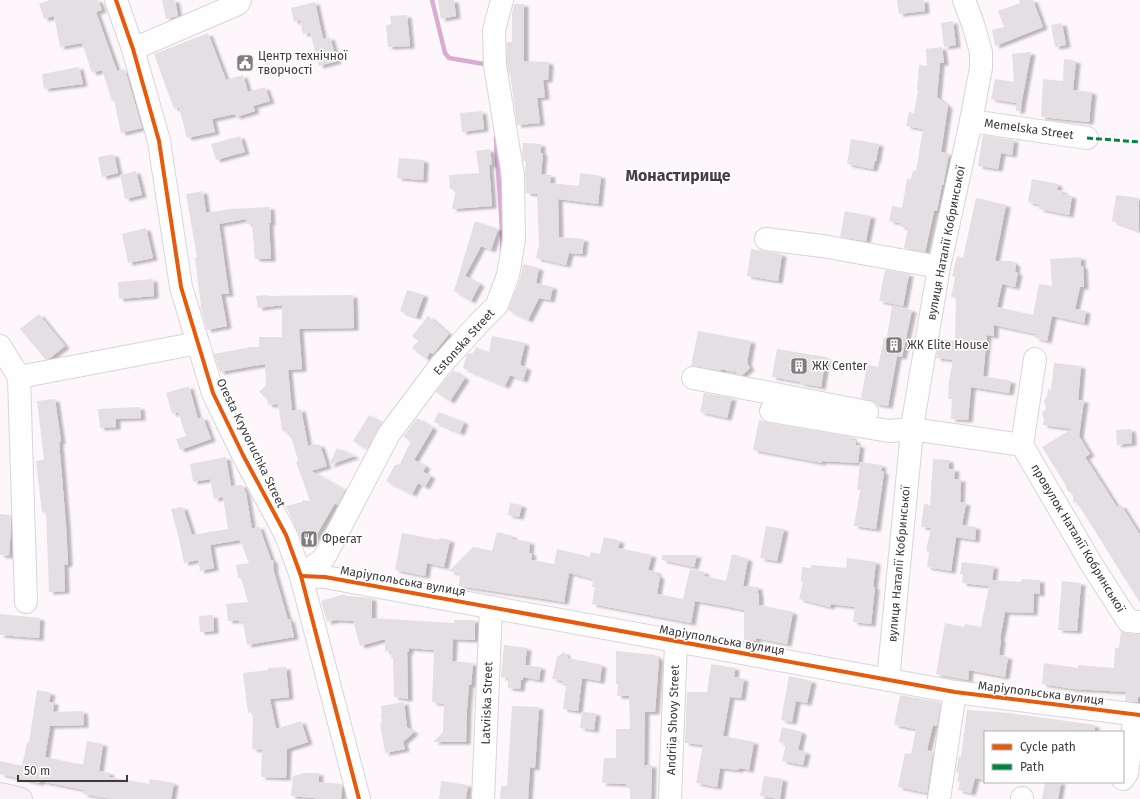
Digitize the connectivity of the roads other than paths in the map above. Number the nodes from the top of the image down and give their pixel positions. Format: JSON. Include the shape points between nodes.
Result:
{"nodes":[{"id":1,"x":116,"y":0,"type":"edge"},
{"id":2,"x":240,"y":0,"type":"edge"},
{"id":3,"x":502,"y":0,"type":"edge"},
{"id":4,"x":964,"y":0,"type":"edge"},
{"id":5,"x":133,"y":49,"type":"junction"},
{"id":6,"x":971,"y":121,"type":"junction"},
{"id":7,"x":1086,"y":138,"type":"dead end"},
{"id":8,"x":766,"y":238,"type":"dead end"},
{"id":9,"x":939,"y":267,"type":"junction"},
{"id":10,"x":198,"y":343,"type":"junction"},
{"id":11,"x":0,"y":346,"type":"edge"},
{"id":12,"x":1035,"y":359,"type":"dead end"},
{"id":13,"x":19,"y":377,"type":"junction"},
{"id":14,"x":693,"y":378,"type":"dead end"},
{"id":15,"x":771,"y":411,"type":"dead end"},
{"id":16,"x":912,"y":425,"type":"junction"},
{"id":17,"x":1022,"y":445,"type":"junction"},
{"id":18,"x":302,"y":576,"type":"junction"},
{"id":19,"x":26,"y":602,"type":"dead end"},
{"id":20,"x":490,"y":607,"type":"junction"},
{"id":21,"x":1140,"y":622,"type":"edge"},
{"id":22,"x":676,"y":642,"type":"junction"},
{"id":23,"x":888,"y":680,"type":"junction"},
{"id":24,"x":955,"y":692,"type":"junction"},
{"id":25,"x":1138,"y":715,"type":"edge"},
{"id":26,"x":1124,"y":779,"type":"edge"},
{"id":27,"x":0,"y":794,"type":"edge"},
{"id":28,"x":676,"y":798,"type":"edge"},
{"id":29,"x":21,"y":799,"type":"edge"},
{"id":30,"x":359,"y":799,"type":"edge"},
{"id":31,"x":483,"y":799,"type":"edge"},
{"id":32,"x":942,"y":799,"type":"edge"}],
"edges":[{"from":1,"to":5,"type":"street","name":"Oresta Kryvoruchka Street"},
{"from":2,"to":5,"type":"street","via":[[238,4]]},
{"from":3,"to":18,"type":"street","name":"Estonska Street","via":[[494,30],[495,65],[513,176],[514,240],[508,276],[497,304],[440,366],[389,434],[324,558]]},
{"from":4,"to":6,"type":"street","name":"вулиця Наталії Кобринської","via":[[980,52],[981,68]]},
{"from":5,"to":10,"type":"street","name":"Oresta Kryvoruchka Street","via":[[159,141],[181,287]]},
{"from":6,"to":7,"type":"street","name":"Memelska Street"},
{"from":6,"to":9,"type":"street","name":"вулиця Наталії Кобринської"},
{"from":8,"to":9,"type":"street"},
{"from":9,"to":16,"type":"street","name":"вулиця Наталії Кобринської"},
{"from":10,"to":13,"type":"street"},
{"from":10,"to":18,"type":"street","name":"Oresta Kryvoruchka Street","via":[[213,393],[286,535]]},
{"from":11,"to":13,"type":"street"},
{"from":12,"to":17,"type":"street"},
{"from":13,"to":19,"type":"street"},
{"from":14,"to":16,"type":"street"},
{"from":15,"to":16,"type":"street","via":[[889,431]]},
{"from":16,"to":17,"type":"street"},
{"from":16,"to":23,"type":"street","name":"вулиця Наталії Кобринської"},
{"from":17,"to":21,"type":"street","name":"провулок Наталії Кобринської","via":[[1128,621]]},
{"from":18,"to":20,"type":"street","name":"Маріупольська вулиця","via":[[325,577]]},
{"from":18,"to":30,"type":"street","name":"Oresta Kryvoruchka Street"},
{"from":20,"to":22,"type":"street","name":"Маріупольська вулиця"},
{"from":20,"to":31,"type":"street","name":"Latviiska Street"},
{"from":22,"to":23,"type":"street","name":"Маріупольська вулиця"},
{"from":22,"to":28,"type":"street","name":"Andriia Shovy Street"},
{"from":23,"to":24,"type":"street","name":"Маріупольська вулиця"},
{"from":24,"to":25,"type":"street","name":"Маріупольська вулиця"},
{"from":24,"to":32,"type":"street"},
{"from":25,"to":26,"type":"street","via":[[1128,774]]},
{"from":27,"to":29,"type":"main road"}]}
